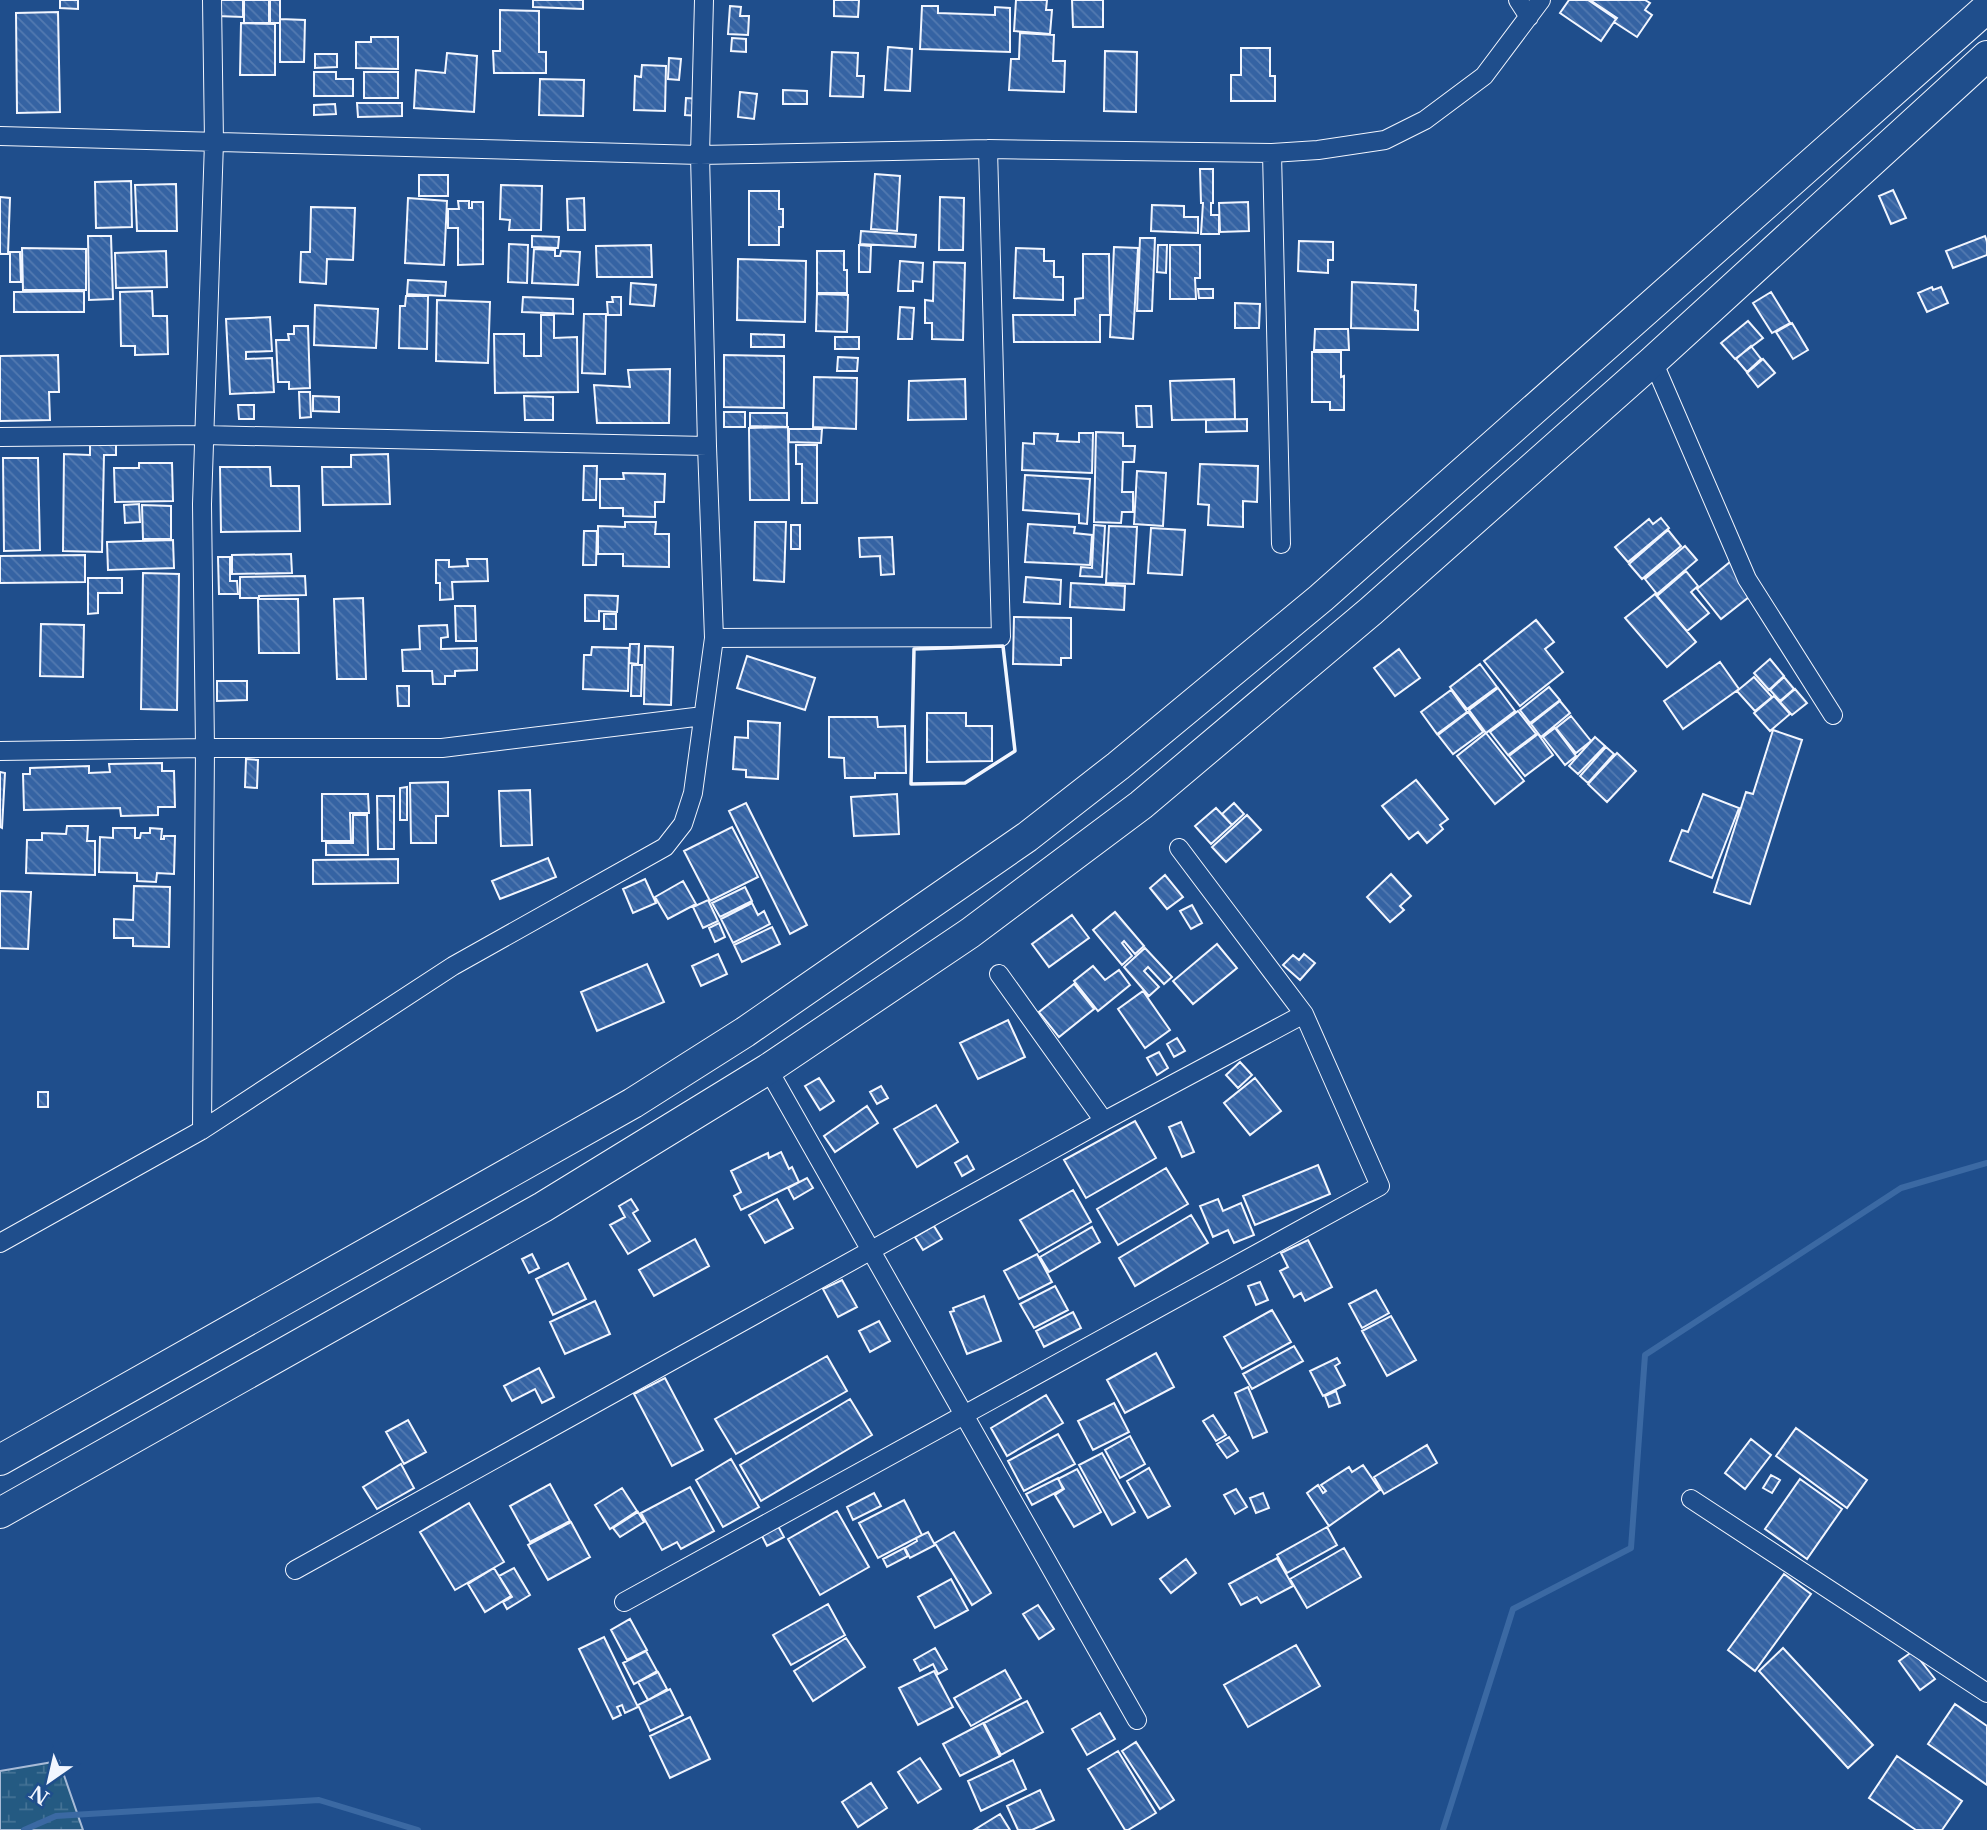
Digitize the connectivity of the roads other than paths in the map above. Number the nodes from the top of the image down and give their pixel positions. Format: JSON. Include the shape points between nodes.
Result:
{"nodes":[{"id":1,"x":212,"y":0,"type":"edge"},
{"id":2,"x":704,"y":0,"type":"edge"},
{"id":3,"x":1518,"y":0,"type":"edge"},
{"id":4,"x":1541,"y":0,"type":"edge"},
{"id":5,"x":1987,"y":8,"type":"edge"},
{"id":6,"x":1529,"y":17,"type":"junction"},
{"id":7,"x":1987,"y":56,"type":"edge"},
{"id":8,"x":0,"y":136,"type":"edge"},
{"id":9,"x":214,"y":142,"type":"junction"},
{"id":10,"x":989,"y":149,"type":"junction"},
{"id":11,"x":1272,"y":153,"type":"junction"},
{"id":12,"x":700,"y":155,"type":"junction"},
{"id":13,"x":1653,"y":361,"type":"junction"},
{"id":14,"x":204,"y":435,"type":"junction"},
{"id":15,"x":0,"y":438,"type":"edge"},
{"id":16,"x":707,"y":446,"type":"junction"},
{"id":17,"x":1281,"y":544,"type":"dead end"},
{"id":18,"x":714,"y":638,"type":"junction"},
{"id":19,"x":1833,"y":715,"type":"dead end"},
{"id":20,"x":703,"y":716,"type":"junction"},
{"id":21,"x":205,"y":748,"type":"junction"},
{"id":22,"x":0,"y":751,"type":"edge"},
{"id":23,"x":1179,"y":848,"type":"dead end"},
{"id":24,"x":999,"y":974,"type":"dead end"},
{"id":25,"x":1304,"y":1014,"type":"junction"},
{"id":26,"x":768,"y":1069,"type":"junction"},
{"id":27,"x":1104,"y":1121,"type":"junction"},
{"id":28,"x":202,"y":1130,"type":"junction"},
{"id":29,"x":0,"y":1243,"type":"edge"},
{"id":30,"x":870,"y":1251,"type":"junction"},
{"id":31,"x":963,"y":1416,"type":"junction"},
{"id":32,"x":0,"y":1460,"type":"edge"},
{"id":33,"x":1691,"y":1499,"type":"dead end"},
{"id":34,"x":0,"y":1513,"type":"edge"},
{"id":35,"x":295,"y":1570,"type":"dead end"},
{"id":36,"x":624,"y":1602,"type":"dead end"},
{"id":37,"x":1987,"y":1693,"type":"edge"},
{"id":38,"x":1137,"y":1720,"type":"dead end"}],
"edges":[{"from":1,"to":9,"type":"street"},
{"from":2,"to":12,"type":"street"},
{"from":3,"to":6,"type":"street"},
{"from":4,"to":6,"type":"street"},
{"from":5,"to":32,"type":"main road","via":[[1321,598],[1027,837],[745,1032],[632,1103]]},
{"from":6,"to":11,"type":"street","via":[[1484,76],[1425,120],[1385,140]]},
{"from":7,"to":13,"type":"main road"},
{"from":8,"to":9,"type":"street"},
{"from":9,"to":12,"type":"street"},
{"from":9,"to":14,"type":"street"},
{"from":10,"to":11,"type":"street"},
{"from":10,"to":12,"type":"street"},
{"from":10,"to":18,"type":"street","via":[[1001,637]]},
{"from":11,"to":17,"type":"street"},
{"from":12,"to":16,"type":"street"},
{"from":13,"to":19,"type":"street","via":[[1747,579]]},
{"from":13,"to":26,"type":"main road","via":[[1371,611],[1141,805],[970,933]]},
{"from":14,"to":15,"type":"street"},
{"from":14,"to":16,"type":"street"},
{"from":14,"to":21,"type":"street"},
{"from":16,"to":18,"type":"street"},
{"from":18,"to":20,"type":"street"},
{"from":20,"to":21,"type":"street","via":[[442,748]]},
{"from":20,"to":28,"type":"street","via":[[693,793],[683,824],[665,847],[453,965]]},
{"from":21,"to":22,"type":"street"},
{"from":21,"to":28,"type":"street"},
{"from":23,"to":25,"type":"street"},
{"from":24,"to":27,"type":"street"},
{"from":25,"to":27,"type":"street"},
{"from":25,"to":31,"type":"street","via":[[1380,1186]]},
{"from":26,"to":30,"type":"street"},
{"from":26,"to":34,"type":"main road","via":[[543,1207]]},
{"from":27,"to":30,"type":"street"},
{"from":28,"to":29,"type":"street"},
{"from":30,"to":31,"type":"street"},
{"from":30,"to":35,"type":"street"},
{"from":31,"to":36,"type":"street"},
{"from":31,"to":38,"type":"street"},
{"from":33,"to":37,"type":"street"}]}
